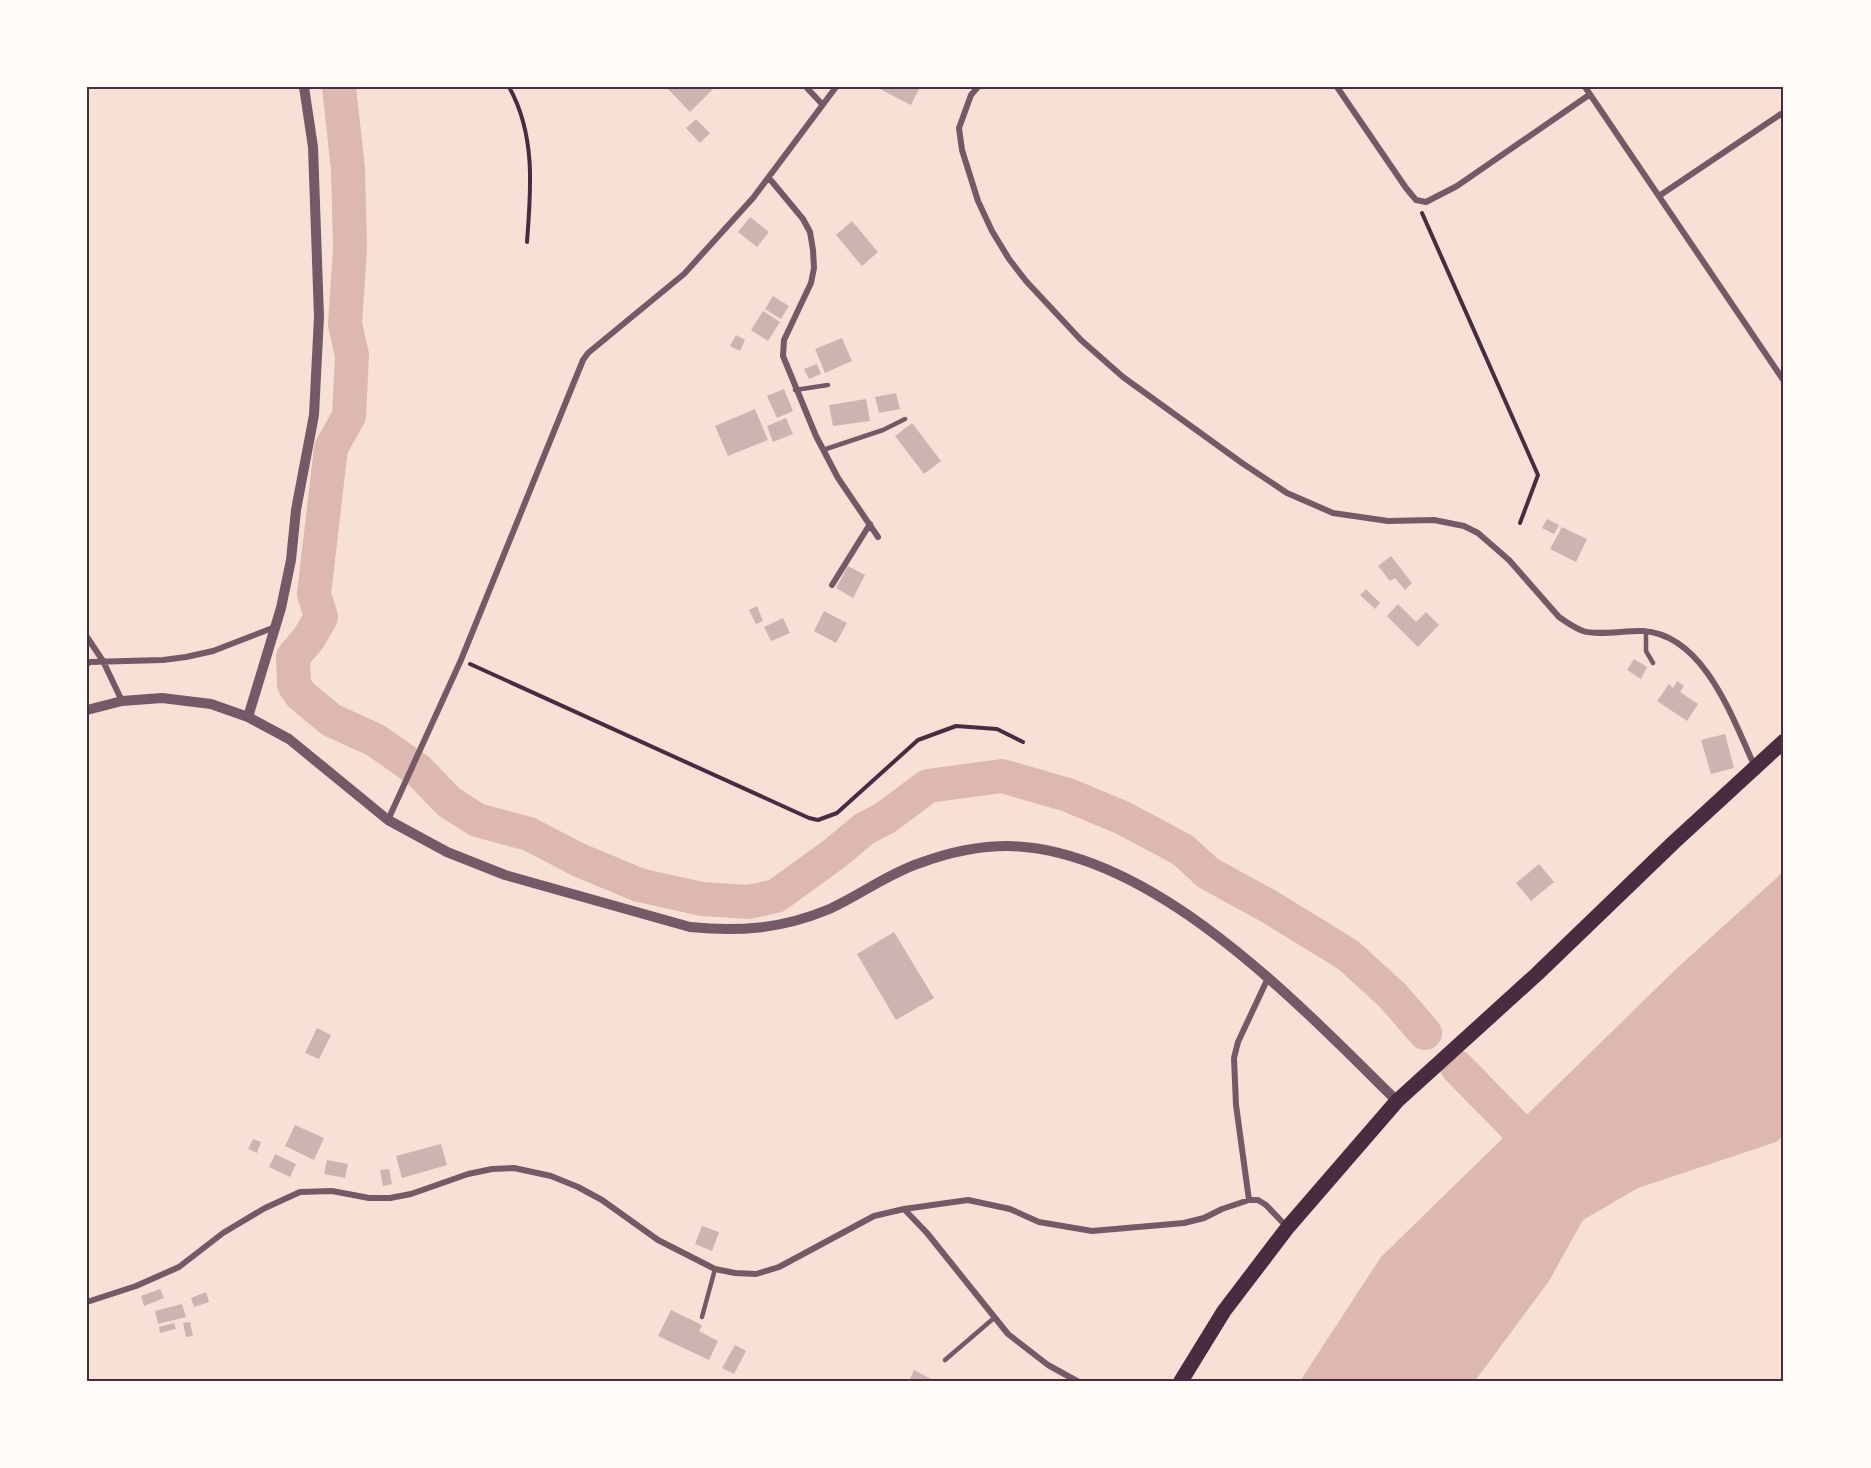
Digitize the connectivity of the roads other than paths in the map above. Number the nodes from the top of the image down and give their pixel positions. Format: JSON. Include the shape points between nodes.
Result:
{"nodes":[{"id":1,"x":304,"y":87,"type":"edge"},
{"id":2,"x":806,"y":87,"type":"edge"},
{"id":3,"x":836,"y":87,"type":"edge"},
{"id":4,"x":978,"y":87,"type":"edge"},
{"id":5,"x":1338,"y":87,"type":"edge"},
{"id":6,"x":1585,"y":87,"type":"edge"},
{"id":7,"x":1589,"y":95,"type":"junction"},
{"id":8,"x":822,"y":104,"type":"junction"},
{"id":9,"x":1784,"y":112,"type":"edge"},
{"id":10,"x":769,"y":178,"type":"junction"},
{"id":11,"x":1659,"y":196,"type":"junction"},
{"id":12,"x":1784,"y":381,"type":"edge"},
{"id":13,"x":828,"y":385,"type":"dead end"},
{"id":14,"x":795,"y":390,"type":"junction"},
{"id":15,"x":905,"y":419,"type":"dead end"},
{"id":16,"x":823,"y":450,"type":"junction"},
{"id":17,"x":870,"y":524,"type":"junction"},
{"id":18,"x":878,"y":537,"type":"dead end"},
{"id":19,"x":832,"y":585,"type":"dead end"},
{"id":20,"x":276,"y":627,"type":"junction"},
{"id":21,"x":1646,"y":631,"type":"junction"},
{"id":22,"x":87,"y":637,"type":"edge"},
{"id":23,"x":103,"y":661,"type":"junction"},
{"id":24,"x":1653,"y":663,"type":"dead end"},
{"id":25,"x":87,"y":664,"type":"edge"},
{"id":26,"x":122,"y":701,"type":"junction"},
{"id":27,"x":87,"y":710,"type":"edge"},
{"id":28,"x":248,"y":717,"type":"junction"},
{"id":29,"x":1784,"y":741,"type":"edge"},
{"id":30,"x":1755,"y":768,"type":"junction"},
{"id":31,"x":388,"y":820,"type":"junction"},
{"id":32,"x":1268,"y":978,"type":"junction"},
{"id":33,"x":1396,"y":1101,"type":"junction"},
{"id":34,"x":1249,"y":1200,"type":"junction"},
{"id":35,"x":904,"y":1209,"type":"junction"},
{"id":36,"x":1288,"y":1227,"type":"junction"},
{"id":37,"x":716,"y":1269,"type":"junction"},
{"id":38,"x":87,"y":1302,"type":"edge"},
{"id":39,"x":702,"y":1317,"type":"dead end"},
{"id":40,"x":994,"y":1318,"type":"junction"},
{"id":41,"x":945,"y":1360,"type":"dead end"},
{"id":42,"x":1077,"y":1381,"type":"edge"},
{"id":43,"x":1180,"y":1381,"type":"edge"}],
"edges":[{"from":1,"to":20,"type":"street","via":[[313,147],[319,317],[315,404],[291,560]]},
{"from":2,"to":8,"type":"street"},
{"from":3,"to":8,"type":"street"},
{"from":4,"to":21,"type":"street","via":[[959,128],[978,201],[992,231],[1026,281],[1081,340],[1123,377],[1287,493],[1333,513],[1388,521],[1434,520],[1464,526],[1492,543],[1559,617],[1570,624],[1584,632]]},
{"from":5,"to":7,"type":"street","via":[[1416,200],[1426,202],[1457,186]]},
{"from":6,"to":7,"type":"street"},
{"from":7,"to":11,"type":"street"},
{"from":8,"to":10,"type":"street"},
{"from":9,"to":11,"type":"street"},
{"from":10,"to":14,"type":"street","via":[[803,219],[813,250],[811,283],[784,340],[783,356]]},
{"from":10,"to":31,"type":"street","via":[[684,274],[583,360],[461,660]]},
{"from":11,"to":12,"type":"street"},
{"from":13,"to":14,"type":"lane"},
{"from":14,"to":16,"type":"street"},
{"from":15,"to":16,"type":"lane"},
{"from":16,"to":17,"type":"street"},
{"from":17,"to":18,"type":"street"},
{"from":17,"to":19,"type":"street"},
{"from":20,"to":23,"type":"street","via":[[186,657]]},
{"from":20,"to":28,"type":"street"},
{"from":21,"to":24,"type":"lane","via":[[1646,651]]},
{"from":21,"to":30,"type":"street","via":[[1667,636],[1715,682]]},
{"from":22,"to":23,"type":"street"},
{"from":23,"to":25,"type":"street"},
{"from":23,"to":26,"type":"street"},
{"from":26,"to":27,"type":"street"},
{"from":26,"to":28,"type":"street","via":[[185,700]]},
{"from":28,"to":31,"type":"street","via":[[289,739]]},
{"from":29,"to":30,"type":"main road"},
{"from":30,"to":33,"type":"main road"},
{"from":31,"to":32,"type":"street","via":[[447,852],[506,875],[667,921],[716,930],[756,930],[827,910],[909,867],[945,855],[1008,846],[1040,849],[1102,866],[1132,880],[1190,917]]},
{"from":32,"to":33,"type":"street"},
{"from":32,"to":34,"type":"street","via":[[1234,1058]]},
{"from":33,"to":36,"type":"main road"},
{"from":34,"to":35,"type":"street","via":[[1184,1223],[1092,1231],[1039,1222],[1010,1209],[968,1200]]},
{"from":34,"to":36,"type":"street","via":[[1266,1205]]},
{"from":35,"to":37,"type":"street","via":[[874,1216],[780,1267],[756,1274]]},
{"from":35,"to":40,"type":"street"},
{"from":36,"to":43,"type":"main road","via":[[1224,1311]]},
{"from":37,"to":38,"type":"street","via":[[658,1240],[578,1187],[514,1168],[468,1174],[390,1198],[300,1191],[223,1233],[179,1267]]},
{"from":37,"to":39,"type":"lane"},
{"from":40,"to":41,"type":"lane"},
{"from":40,"to":42,"type":"street","via":[[1048,1365]]}]}
